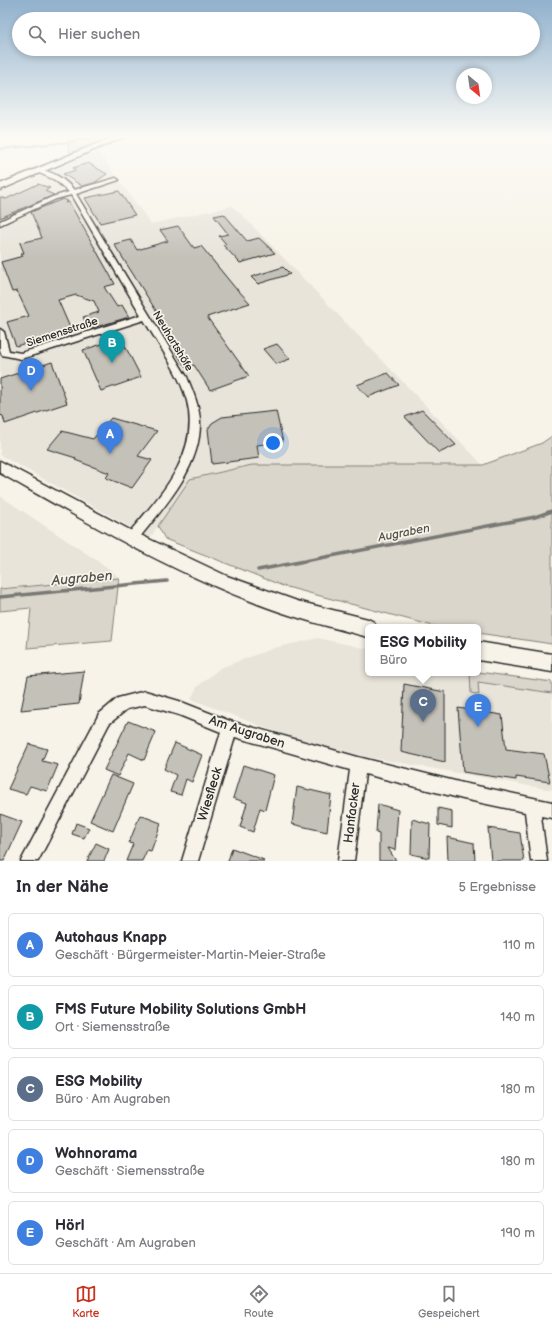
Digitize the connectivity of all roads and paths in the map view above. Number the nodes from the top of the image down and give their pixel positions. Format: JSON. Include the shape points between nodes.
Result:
{"nodes":[{"id":1,"x":25,"y":177,"type":"edge"},
{"id":2,"x":54,"y":177,"type":"edge"},
{"id":3,"x":116,"y":180,"type":"dead end"},
{"id":4,"x":0,"y":188,"type":"edge"},
{"id":5,"x":72,"y":192,"type":"junction"},
{"id":6,"x":0,"y":223,"type":"edge"},
{"id":7,"x":145,"y":317,"type":"junction"},
{"id":8,"x":0,"y":332,"type":"edge"},
{"id":9,"x":0,"y":466,"type":"edge"},
{"id":10,"x":131,"y":539,"type":"junction"},
{"id":11,"x":365,"y":627,"type":"edge"},
{"id":12,"x":481,"y":651,"type":"edge"},
{"id":13,"x":552,"y":663,"type":"edge"},
{"id":14,"x":230,"y":728,"type":"junction"},
{"id":15,"x":358,"y":765,"type":"junction"},
{"id":16,"x":532,"y":807,"type":"junction"},
{"id":17,"x":552,"y":810,"type":"edge"},
{"id":18,"x":29,"y":861,"type":"edge"},
{"id":19,"x":190,"y":861,"type":"edge"},
{"id":20,"x":346,"y":861,"type":"edge"},
{"id":21,"x":539,"y":861,"type":"edge"}],
"edges":[{"from":1,"to":4,"type":"main road"},
{"from":2,"to":5,"type":"street","name":"Neuhartshöfe","via":[[68,185]]},
{"from":3,"to":5,"type":"street"},
{"from":5,"to":6,"type":"street"},
{"from":5,"to":7,"type":"street","name":"Neuhartshöfe"},
{"from":7,"to":8,"type":"street","name":"Siemensstraße","via":[[22,356],[6,353]]},
{"from":7,"to":10,"type":"street","name":"Neuhartshöfe","via":[[190,392],[195,411],[194,437],[188,460],[179,478]]},
{"from":9,"to":10,"type":"street"},
{"from":10,"to":11,"type":"street","via":[[255,595],[325,618]]},
{"from":12,"to":13,"type":"street"},
{"from":14,"to":15,"type":"street","name":"Am Augraben"},
{"from":14,"to":18,"type":"street","name":"Am Augraben","via":[[145,698],[123,703],[104,719],[95,734]]},
{"from":14,"to":19,"type":"street","name":"Wiesfleck"},
{"from":15,"to":16,"type":"street","name":"Am Augraben"},
{"from":15,"to":20,"type":"street","name":"Hanfacker"},
{"from":16,"to":17,"type":"street","name":"Am Augraben"},
{"from":16,"to":21,"type":"street"}]}
